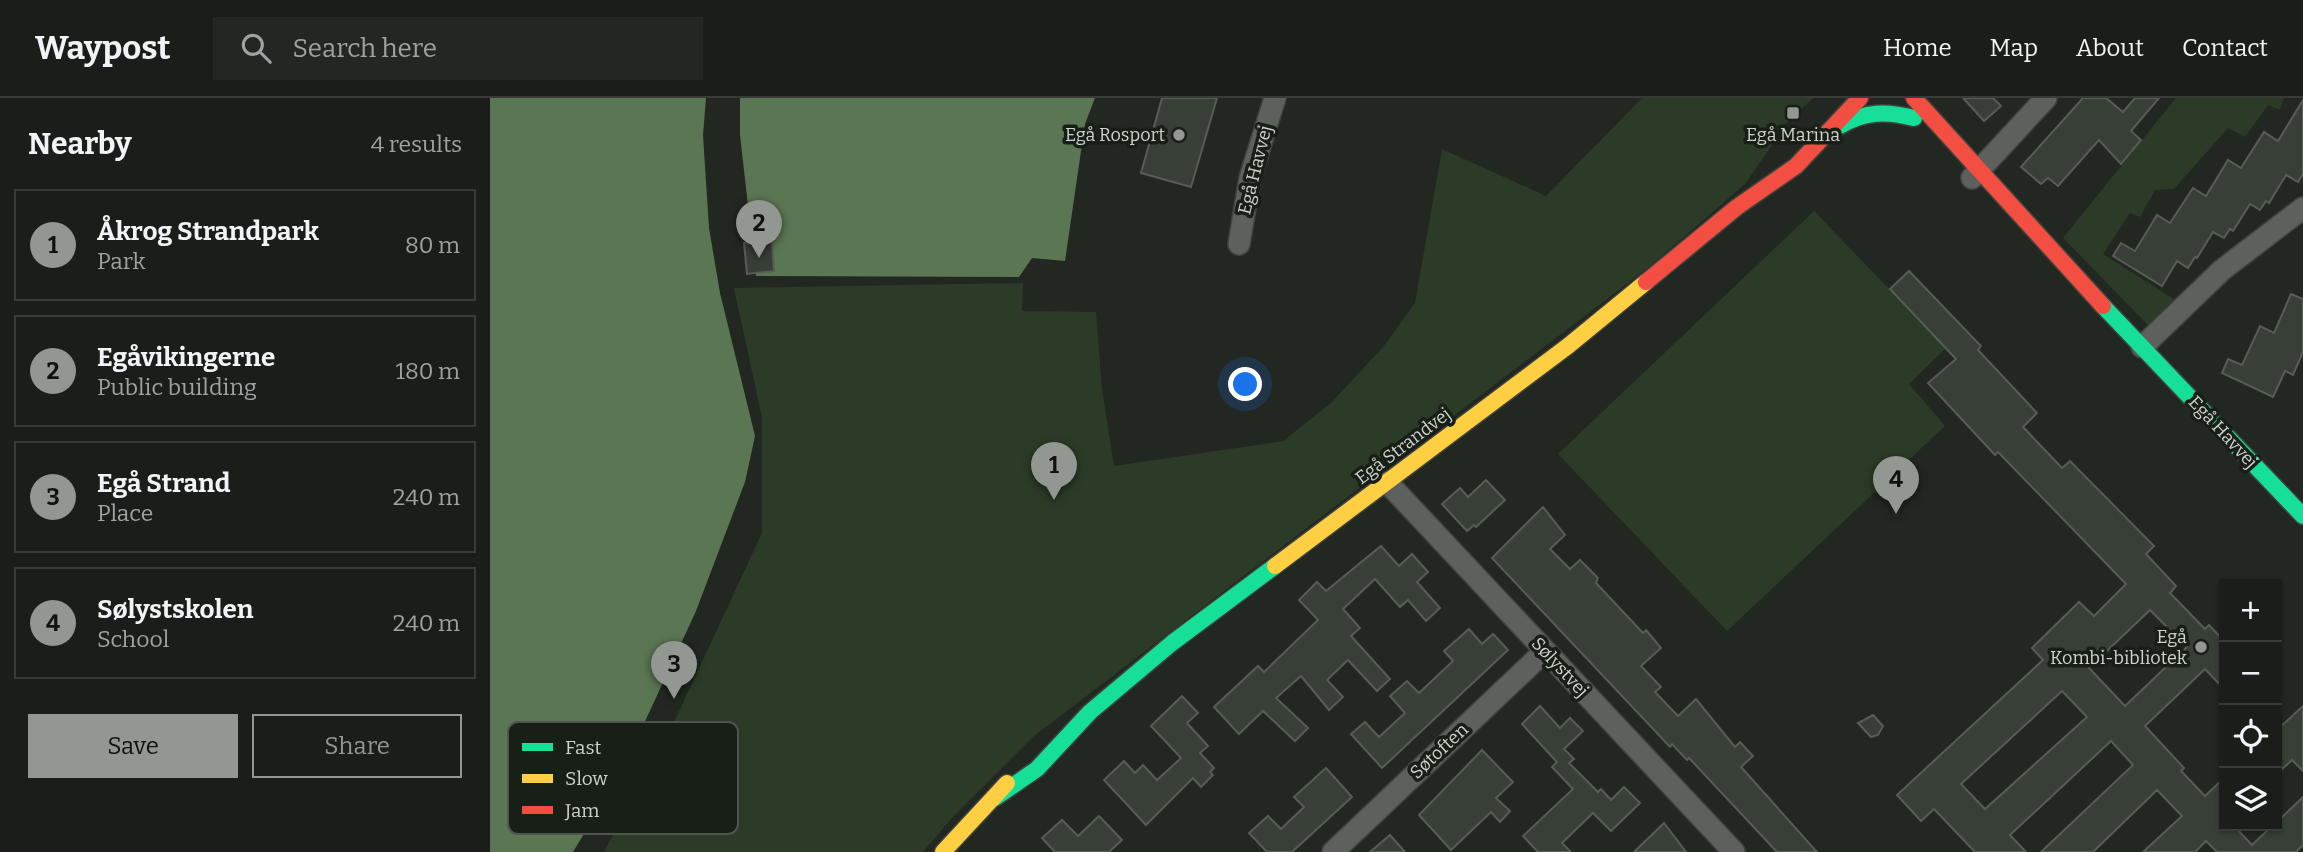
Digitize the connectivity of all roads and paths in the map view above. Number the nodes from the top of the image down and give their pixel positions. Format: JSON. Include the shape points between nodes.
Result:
{"nodes":[{"id":1,"x":1275,"y":98,"type":"edge"},
{"id":2,"x":1838,"y":98,"type":"edge"},
{"id":3,"x":1860,"y":98,"type":"edge"},
{"id":4,"x":1895,"y":98,"type":"edge"},
{"id":5,"x":1914,"y":98,"type":"edge"},
{"id":6,"x":2046,"y":98,"type":"edge"},
{"id":7,"x":1914,"y":118,"type":"junction"},
{"id":8,"x":1817,"y":142,"type":"junction"},
{"id":9,"x":1977,"y":174,"type":"junction"},
{"id":10,"x":1737,"y":207,"type":"junction"},
{"id":11,"x":2303,"y":208,"type":"edge"},
{"id":12,"x":1239,"y":244,"type":"dead end"},
{"id":13,"x":2143,"y":347,"type":"junction"},
{"id":14,"x":1387,"y":482,"type":"junction"},
{"id":15,"x":2303,"y":516,"type":"edge"},
{"id":16,"x":1545,"y":651,"type":"junction"},
{"id":17,"x":943,"y":852,"type":"edge"},
{"id":18,"x":1333,"y":852,"type":"edge"},
{"id":19,"x":1734,"y":852,"type":"edge"}],
"edges":[{"from":1,"to":12,"type":"street","name":"Egå Havvej","via":[[1251,178]]},
{"from":2,"to":10,"type":"street","name":"Egå Strandvej"},
{"from":3,"to":8,"type":"street","name":"Egå Strandvej"},
{"from":4,"to":7,"type":"street","name":"Egå Havvej"},
{"from":5,"to":9,"type":"street","name":"Egå Havvej"},
{"from":6,"to":9,"type":"street"},
{"from":7,"to":8,"type":"street","via":[[1882,110],[1864,113]]},
{"from":7,"to":9,"type":"street","name":"Egå Havvej"},
{"from":8,"to":10,"type":"street","name":"Egå Strandvej","via":[[1796,166]]},
{"from":9,"to":13,"type":"street","name":"Egå Havvej"},
{"from":10,"to":14,"type":"street","name":"Egå Strandvej","via":[[1612,313]]},
{"from":11,"to":13,"type":"street","via":[[2222,270]]},
{"from":13,"to":15,"type":"street","name":"Egå Havvej"},
{"from":14,"to":16,"type":"street","name":"Sølystvej"},
{"from":14,"to":17,"type":"street","name":"Egå Strandvej","via":[[1026,758]]},
{"from":16,"to":18,"type":"street","name":"Søtoften"},
{"from":16,"to":19,"type":"street","name":"Sølystvej"}]}
